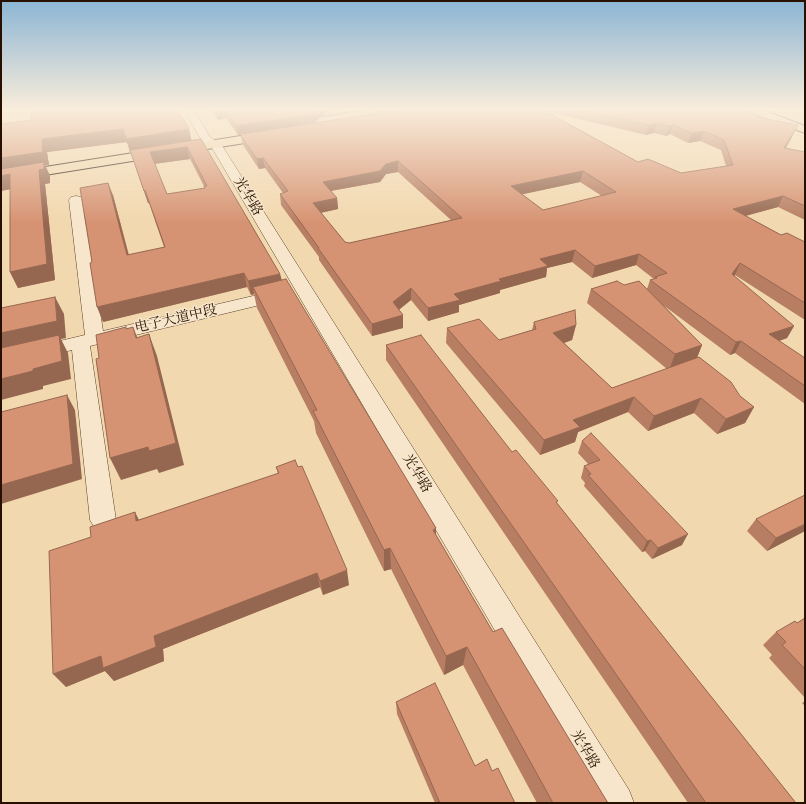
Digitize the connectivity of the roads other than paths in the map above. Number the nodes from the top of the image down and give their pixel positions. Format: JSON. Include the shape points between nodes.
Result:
{"nodes":[{"id":1,"x":161,"y":148,"type":"edge"},
{"id":2,"x":170,"y":148,"type":"edge"},
{"id":3,"x":217,"y":148,"type":"edge"},
{"id":4,"x":1,"y":171,"type":"edge"},
{"id":5,"x":1,"y":178,"type":"edge"},
{"id":6,"x":76,"y":200,"type":"dead end"},
{"id":7,"x":304,"y":290,"type":"junction"},
{"id":8,"x":88,"y":340,"type":"junction"},
{"id":9,"x":1,"y":361,"type":"edge"},
{"id":10,"x":104,"y":520,"type":"dead end"},
{"id":11,"x":616,"y":803,"type":"edge"}],
"edges":[{"from":1,"to":4,"type":"main road"},
{"from":2,"to":5,"type":"main road"},
{"from":3,"to":7,"type":"street","name":"光华路"},
{"from":6,"to":8,"type":"street"},
{"from":7,"to":8,"type":"street","name":"电子大道中段"},
{"from":7,"to":11,"type":"street","name":"光华路"},
{"from":8,"to":9,"type":"street","name":"电子大道中段"},
{"from":8,"to":10,"type":"street"}]}
